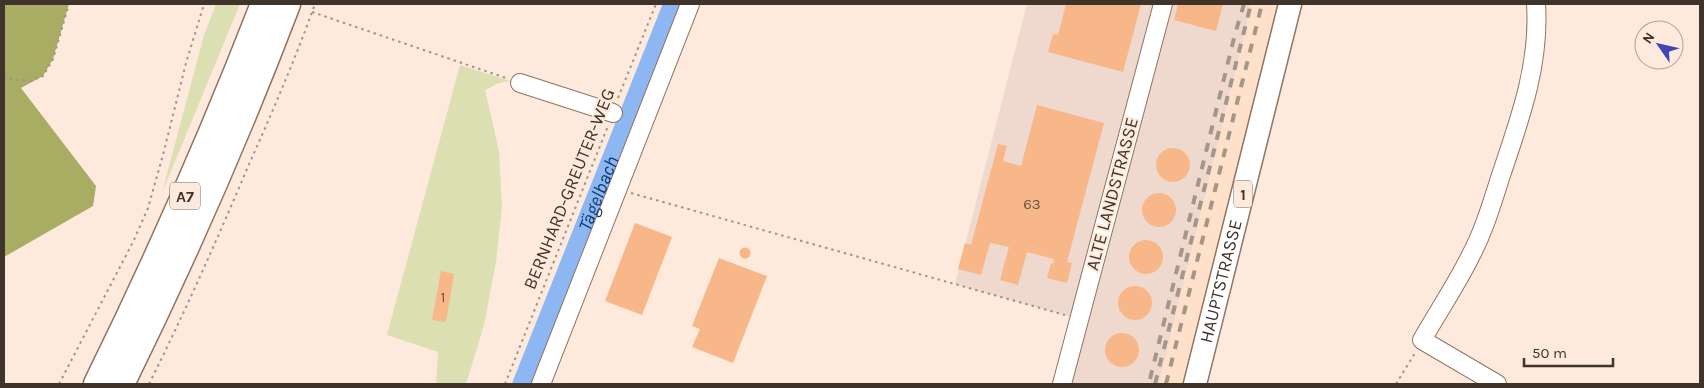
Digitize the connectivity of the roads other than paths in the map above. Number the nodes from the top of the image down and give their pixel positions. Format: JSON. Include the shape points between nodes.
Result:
{"nodes":[{"id":1,"x":264,"y":4,"type":"edge"},
{"id":2,"x":287,"y":4,"type":"edge"},
{"id":3,"x":690,"y":4,"type":"edge"},
{"id":4,"x":1163,"y":4,"type":"edge"},
{"id":5,"x":1290,"y":4,"type":"edge"},
{"id":6,"x":1536,"y":4,"type":"edge"},
{"id":7,"x":520,"y":83,"type":"road end"},
{"id":8,"x":613,"y":113,"type":"road end"},
{"id":9,"x":97,"y":384,"type":"edge"},
{"id":10,"x":121,"y":384,"type":"edge"},
{"id":11,"x":542,"y":384,"type":"edge"},
{"id":12,"x":1062,"y":384,"type":"edge"},
{"id":13,"x":1195,"y":384,"type":"edge"},
{"id":14,"x":1497,"y":384,"type":"edge"}],
"edges":[{"from":1,"to":9,"type":"highway","number":"A7","via":[[190,186]]},
{"from":2,"to":10,"type":"highway","number":"A7","via":[[210,193]]},
{"from":3,"to":11,"type":"street"},
{"from":4,"to":12,"type":"street","name":"ALTE LANDSTRASSE"},
{"from":5,"to":13,"type":"main road","name":"HAUPTSTRASSE","number":"1"},
{"from":6,"to":14,"type":"street","via":[[1537,37],[1532,72],[1516,132],[1471,256],[1422,340]]},
{"from":7,"to":8,"type":"street"}]}
